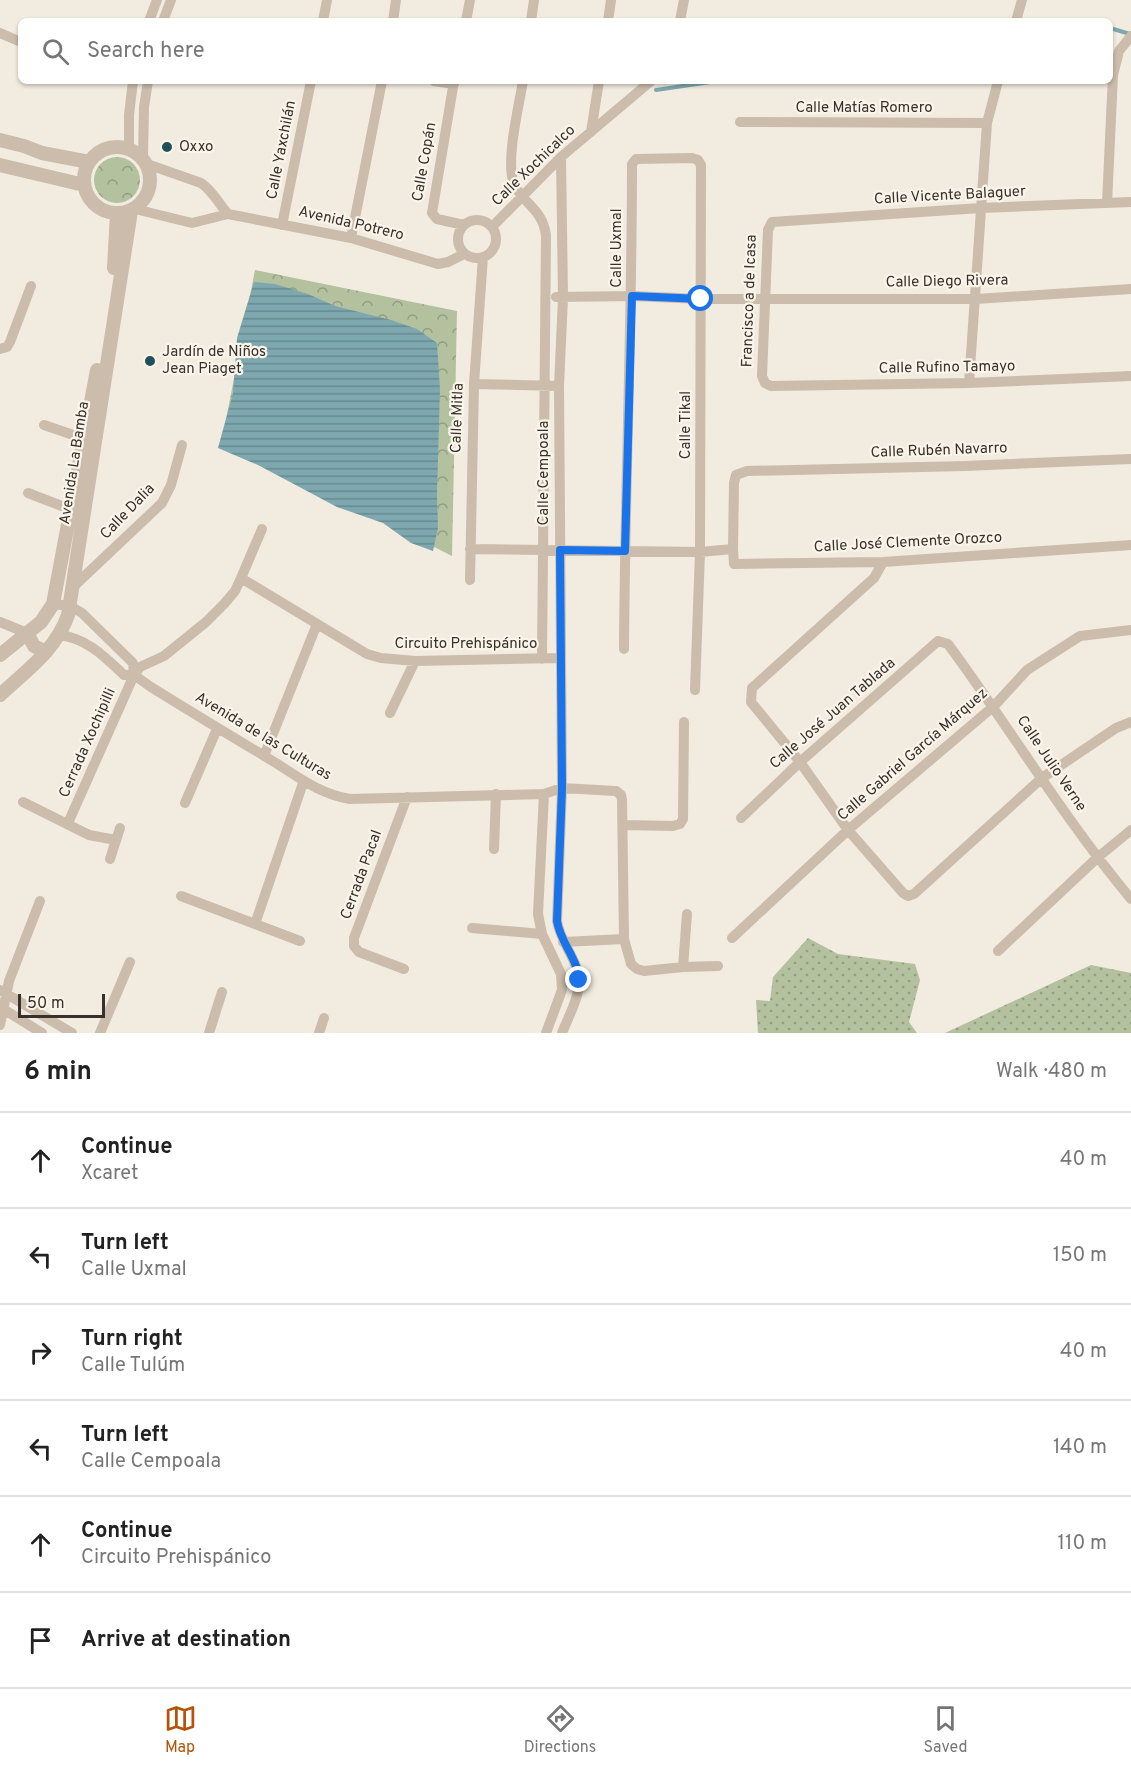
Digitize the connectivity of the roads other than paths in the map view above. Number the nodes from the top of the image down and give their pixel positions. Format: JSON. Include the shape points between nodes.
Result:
{"nodes":[{"id":1,"x":157,"y":0,"type":"edge"},
{"id":2,"x":171,"y":0,"type":"edge"},
{"id":3,"x":327,"y":0,"type":"edge"},
{"id":4,"x":396,"y":0,"type":"edge"},
{"id":5,"x":470,"y":0,"type":"edge"},
{"id":6,"x":534,"y":0,"type":"edge"},
{"id":7,"x":611,"y":0,"type":"edge"},
{"id":8,"x":684,"y":0,"type":"edge"},
{"id":9,"x":1022,"y":0,"type":"edge"},
{"id":10,"x":150,"y":18,"type":"edge"},
{"id":11,"x":164,"y":18,"type":"edge"},
{"id":12,"x":324,"y":18,"type":"edge"},
{"id":13,"x":393,"y":18,"type":"edge"},
{"id":14,"x":467,"y":18,"type":"edge"},
{"id":15,"x":531,"y":18,"type":"edge"},
{"id":16,"x":608,"y":18,"type":"edge"},
{"id":17,"x":681,"y":18,"type":"edge"},
{"id":18,"x":1017,"y":18,"type":"edge"},
{"id":19,"x":0,"y":33,"type":"edge"},
{"id":20,"x":1131,"y":36,"type":"edge"},
{"id":21,"x":18,"y":41,"type":"edge"},
{"id":22,"x":1113,"y":75,"type":"edge"},
{"id":23,"x":133,"y":84,"type":"edge"},
{"id":24,"x":148,"y":84,"type":"edge"},
{"id":25,"x":310,"y":84,"type":"edge"},
{"id":26,"x":381,"y":84,"type":"edge"},
{"id":27,"x":454,"y":84,"type":"edge"},
{"id":28,"x":523,"y":84,"type":"edge"},
{"id":29,"x":599,"y":84,"type":"edge"},
{"id":30,"x":647,"y":84,"type":"edge"},
{"id":31,"x":997,"y":84,"type":"edge"},
{"id":32,"x":1113,"y":84,"type":"edge"},
{"id":33,"x":740,"y":122,"type":"dead end"},
{"id":34,"x":987,"y":123,"type":"junction"},
{"id":35,"x":591,"y":132,"type":"junction"},
{"id":36,"x":0,"y":140,"type":"edge"},
{"id":37,"x":125,"y":148,"type":"junction"},
{"id":38,"x":561,"y":157,"type":"junction"},
{"id":39,"x":698,"y":160,"type":"joint"},
{"id":40,"x":145,"y":161,"type":"junction"},
{"id":41,"x":89,"y":162,"type":"junction"},
{"id":42,"x":0,"y":165,"type":"edge"},
{"id":43,"x":84,"y":185,"type":"junction"},
{"id":44,"x":524,"y":196,"type":"junction"},
{"id":45,"x":1131,"y":202,"type":"edge"},
{"id":46,"x":1107,"y":203,"type":"junction"},
{"id":47,"x":981,"y":208,"type":"junction"},
{"id":48,"x":133,"y":210,"type":"junction"},
{"id":49,"x":117,"y":214,"type":"junction"},
{"id":50,"x":228,"y":214,"type":"junction"},
{"id":51,"x":772,"y":222,"type":"joint"},
{"id":52,"x":282,"y":225,"type":"junction"},
{"id":53,"x":464,"y":225,"type":"junction"},
{"id":54,"x":492,"y":227,"type":"junction"},
{"id":55,"x":351,"y":238,"type":"junction"},
{"id":56,"x":464,"y":254,"type":"junction"},
{"id":57,"x":483,"y":257,"type":"junction"},
{"id":58,"x":31,"y":286,"type":"dead end"},
{"id":59,"x":1131,"y":289,"type":"edge"},
{"id":60,"x":546,"y":296,"type":"junction"},
{"id":61,"x":632,"y":296,"type":"junction"},
{"id":62,"x":562,"y":297,"type":"junction"},
{"id":63,"x":764,"y":298,"type":"junction"},
{"id":64,"x":701,"y":299,"type":"junction"},
{"id":65,"x":976,"y":299,"type":"junction"},
{"id":66,"x":0,"y":349,"type":"edge"},
{"id":67,"x":1131,"y":376,"type":"edge"},
{"id":68,"x":765,"y":382,"type":"joint"},
{"id":69,"x":474,"y":384,"type":"junction"},
{"id":70,"x":969,"y":384,"type":"junction"},
{"id":71,"x":559,"y":386,"type":"junction"},
{"id":72,"x":543,"y":387,"type":"junction"},
{"id":73,"x":44,"y":424,"type":"dead end"},
{"id":74,"x":85,"y":439,"type":"junction"},
{"id":75,"x":182,"y":445,"type":"dead end"},
{"id":76,"x":1131,"y":459,"type":"edge"},
{"id":77,"x":28,"y":493,"type":"dead end"},
{"id":78,"x":72,"y":510,"type":"junction"},
{"id":79,"x":262,"y":529,"type":"dead end"},
{"id":80,"x":1131,"y":545,"type":"edge"},
{"id":81,"x":470,"y":549,"type":"junction"},
{"id":82,"x":733,"y":549,"type":"junction"},
{"id":83,"x":543,"y":550,"type":"junction"},
{"id":84,"x":560,"y":550,"type":"junction"},
{"id":85,"x":625,"y":551,"type":"junction"},
{"id":86,"x":700,"y":552,"type":"junction"},
{"id":87,"x":883,"y":562,"type":"junction"},
{"id":88,"x":242,"y":578,"type":"junction"},
{"id":89,"x":471,"y":580,"type":"dead end"},
{"id":90,"x":73,"y":587,"type":"junction"},
{"id":91,"x":53,"y":604,"type":"junction"},
{"id":92,"x":70,"y":606,"type":"junction"},
{"id":93,"x":0,"y":622,"type":"edge"},
{"id":94,"x":41,"y":622,"type":"junction"},
{"id":95,"x":317,"y":624,"type":"junction"},
{"id":96,"x":1131,"y":630,"type":"edge"},
{"id":97,"x":27,"y":633,"type":"junction"},
{"id":98,"x":59,"y":636,"type":"junction"},
{"id":99,"x":948,"y":644,"type":"joint"},
{"id":100,"x":624,"y":649,"type":"dead end"},
{"id":101,"x":46,"y":652,"type":"junction"},
{"id":102,"x":0,"y":655,"type":"edge"},
{"id":103,"x":560,"y":658,"type":"junction"},
{"id":104,"x":542,"y":659,"type":"junction"},
{"id":105,"x":416,"y":661,"type":"junction"},
{"id":106,"x":134,"y":675,"type":"junction"},
{"id":107,"x":695,"y":690,"type":"dead end"},
{"id":108,"x":0,"y":695,"type":"edge"},
{"id":109,"x":994,"y":706,"type":"junction"},
{"id":110,"x":390,"y":713,"type":"dead end"},
{"id":111,"x":684,"y":722,"type":"dead end"},
{"id":112,"x":1131,"y":722,"type":"edge"},
{"id":113,"x":217,"y":729,"type":"junction"},
{"id":114,"x":264,"y":756,"type":"junction"},
{"id":115,"x":800,"y":762,"type":"junction"},
{"id":116,"x":1042,"y":777,"type":"junction"},
{"id":117,"x":303,"y":783,"type":"junction"},
{"id":118,"x":562,"y":788,"type":"junction"},
{"id":119,"x":496,"y":794,"type":"junction"},
{"id":120,"x":544,"y":794,"type":"junction"},
{"id":121,"x":407,"y":797,"type":"junction"},
{"id":122,"x":23,"y":802,"type":"dead end"},
{"id":123,"x":185,"y":803,"type":"dead end"},
{"id":124,"x":741,"y":818,"type":"dead end"},
{"id":125,"x":68,"y":823,"type":"junction"},
{"id":126,"x":623,"y":825,"type":"junction"},
{"id":127,"x":120,"y":828,"type":"dead end"},
{"id":128,"x":848,"y":830,"type":"junction"},
{"id":129,"x":1131,"y":830,"type":"edge"},
{"id":130,"x":116,"y":840,"type":"junction"},
{"id":131,"x":494,"y":849,"type":"dead end"},
{"id":132,"x":1097,"y":858,"type":"junction"},
{"id":133,"x":110,"y":859,"type":"dead end"},
{"id":134,"x":540,"y":874,"type":"junction"},
{"id":135,"x":559,"y":875,"type":"junction"},
{"id":136,"x":181,"y":896,"type":"dead end"},
{"id":137,"x":1131,"y":899,"type":"edge"},
{"id":138,"x":40,"y":901,"type":"dead end"},
{"id":139,"x":687,"y":914,"type":"dead end"},
{"id":140,"x":255,"y":924,"type":"junction"},
{"id":141,"x":472,"y":928,"type":"dead end"},
{"id":142,"x":542,"y":934,"type":"junction"},
{"id":143,"x":732,"y":938,"type":"dead end"},
{"id":144,"x":624,"y":939,"type":"junction"},
{"id":145,"x":300,"y":941,"type":"dead end"},
{"id":146,"x":563,"y":942,"type":"junction"},
{"id":147,"x":998,"y":951,"type":"dead end"},
{"id":148,"x":130,"y":962,"type":"dead end"},
{"id":149,"x":718,"y":966,"type":"dead end"},
{"id":150,"x":683,"y":967,"type":"junction"},
{"id":151,"x":404,"y":969,"type":"dead end"},
{"id":152,"x":3,"y":992,"type":"edge"},
{"id":153,"x":222,"y":992,"type":"dead end"},
{"id":154,"x":2,"y":1008,"type":"edge"},
{"id":155,"x":324,"y":1018,"type":"dead end"},
{"id":156,"x":0,"y":1025,"type":"edge"},
{"id":157,"x":42,"y":1033,"type":"edge"},
{"id":158,"x":72,"y":1033,"type":"edge"},
{"id":159,"x":100,"y":1033,"type":"edge"},
{"id":160,"x":209,"y":1033,"type":"edge"},
{"id":161,"x":319,"y":1033,"type":"edge"},
{"id":162,"x":546,"y":1033,"type":"edge"},
{"id":163,"x":562,"y":1033,"type":"edge"}],
"edges":[{"from":1,"to":10,"type":"street"},
{"from":2,"to":11,"type":"street"},
{"from":3,"to":12,"type":"street"},
{"from":4,"to":13,"type":"street"},
{"from":5,"to":14,"type":"street"},
{"from":6,"to":15,"type":"street"},
{"from":7,"to":16,"type":"street"},
{"from":8,"to":17,"type":"street"},
{"from":9,"to":18,"type":"street"},
{"from":19,"to":21,"type":"street"},
{"from":20,"to":22,"type":"street","via":[[1119,51]]},
{"from":23,"to":37,"type":"street","via":[[129,142]]},
{"from":24,"to":40,"type":"street"},
{"from":25,"to":52,"type":"street","name":"Calle Yaxchilán"},
{"from":26,"to":55,"type":"street"},
{"from":27,"to":53,"type":"street","name":"Calle Copán","via":[[432,213],[437,219]]},
{"from":28,"to":44,"type":"street","name":"Calle Cempoala","via":[[511,168],[515,186]]},
{"from":29,"to":35,"type":"street"},
{"from":30,"to":35,"type":"street","name":"Calle Xochicalco"},
{"from":31,"to":34,"type":"street"},
{"from":32,"to":46,"type":"street"},
{"from":33,"to":34,"type":"street","name":"Calle Matías Romero"},
{"from":34,"to":47,"type":"street"},
{"from":35,"to":38,"type":"street","name":"Calle Xochicalco"},
{"from":36,"to":41,"type":"street"},
{"from":37,"to":40,"type":"street"},
{"from":37,"to":41,"type":"street","via":[[106,149]]},
{"from":38,"to":44,"type":"street","name":"Calle Xochicalco"},
{"from":38,"to":62,"type":"street","name":"Calle Cempoala"},
{"from":39,"to":61,"type":"street","name":"Calle Uxmal","via":[[633,160]]},
{"from":39,"to":64,"type":"street","name":"Calle Tikal"},
{"from":40,"to":48,"type":"street","via":[[151,184],[143,202]]},
{"from":40,"to":50,"type":"street","via":[[201,183]]},
{"from":41,"to":43,"type":"street"},
{"from":42,"to":43,"type":"street"},
{"from":43,"to":49,"type":"street","via":[[91,201],[105,212]]},
{"from":44,"to":54,"type":"street","name":"Calle Xochicalco"},
{"from":44,"to":60,"type":"street","name":"Calle Cempoala","via":[[545,228]]},
{"from":45,"to":46,"type":"street","name":"Calle Vicente Balaguer"},
{"from":46,"to":47,"type":"street","name":"Calle Vicente Balaguer"},
{"from":47,"to":51,"type":"street","name":"Calle Vicente Balaguer"},
{"from":47,"to":65,"type":"street"},
{"from":48,"to":49,"type":"street"},
{"from":48,"to":50,"type":"street","name":"Avenida Potrero","via":[[192,223]]},
{"from":48,"to":90,"type":"street","name":"Avenida La Bamba"},
{"from":49,"to":74,"type":"street","name":"Avenida La Bamba","via":[[115,262]]},
{"from":50,"to":52,"type":"street","name":"Avenida Potrero"},
{"from":51,"to":63,"type":"street","name":"Francisco a de Icasa","via":[[768,230]]},
{"from":52,"to":55,"type":"street","name":"Avenida Potrero"},
{"from":53,"to":54,"type":"street","via":[[480,220]]},
{"from":53,"to":56,"type":"street","via":[[458,237]]},
{"from":54,"to":57,"type":"street","via":[[495,244],[490,254]]},
{"from":55,"to":56,"type":"street","name":"Avenida Potrero","via":[[438,264]]},
{"from":56,"to":57,"type":"street"},
{"from":57,"to":69,"type":"street","name":"Calle Mitla"},
{"from":58,"to":66,"type":"street","via":[[10,342]]},
{"from":59,"to":65,"type":"street","name":"Calle Diego Rivera"},
{"from":60,"to":62,"type":"street","name":"Calle Diego Rivera"},
{"from":60,"to":72,"type":"street","name":"Calle Cempoala"},
{"from":61,"to":62,"type":"street","name":"Calle Diego Rivera"},
{"from":61,"to":64,"type":"street","name":"Calle Diego Rivera"},
{"from":61,"to":85,"type":"street","name":"Calle Uxmal"},
{"from":62,"to":71,"type":"street","name":"Calle Cempoala"},
{"from":63,"to":64,"type":"street","name":"Calle Diego Rivera"},
{"from":63,"to":65,"type":"street","name":"Calle Diego Rivera"},
{"from":63,"to":68,"type":"street","name":"Francisco a de Icasa"},
{"from":64,"to":86,"type":"street","name":"Calle Tikal"},
{"from":65,"to":70,"type":"street"},
{"from":67,"to":70,"type":"street","name":"Calle Rufino Tamayo"},
{"from":68,"to":70,"type":"street","name":"Calle Rufino Tamayo","via":[[771,386]]},
{"from":69,"to":72,"type":"street"},
{"from":69,"to":81,"type":"street","name":"Calle Mitla"},
{"from":71,"to":72,"type":"street"},
{"from":71,"to":84,"type":"street","name":"Calle Cempoala"},
{"from":72,"to":83,"type":"street","name":"Calle Cempoala"},
{"from":73,"to":74,"type":"street"},
{"from":74,"to":78,"type":"street","name":"Avenida La Bamba"},
{"from":75,"to":90,"type":"street","name":"Calle Dalia","via":[[162,502]]},
{"from":76,"to":82,"type":"street","name":"Calle Rubén Navarro","via":[[747,471],[736,475],[734,483]]},
{"from":77,"to":78,"type":"street"},
{"from":78,"to":91,"type":"street","name":"Avenida La Bamba"},
{"from":79,"to":88,"type":"street"},
{"from":80,"to":87,"type":"street","name":"Calle José Clemente Orozco"},
{"from":81,"to":83,"type":"street"},
{"from":81,"to":89,"type":"street","name":"Calle Mitla"},
{"from":82,"to":86,"type":"street"},
{"from":82,"to":87,"type":"street","name":"Calle José Clemente Orozco","via":[[734,564]]},
{"from":83,"to":84,"type":"street"},
{"from":83,"to":104,"type":"street","name":"Calle Cempoala"},
{"from":84,"to":85,"type":"street"},
{"from":84,"to":103,"type":"street","name":"Calle Cempoala"},
{"from":85,"to":86,"type":"street"},
{"from":85,"to":100,"type":"street","name":"Calle Uxmal"},
{"from":86,"to":107,"type":"street","name":"Calle Tikal"},
{"from":87,"to":115,"type":"street","via":[[874,578],[752,688],[751,702]]},
{"from":88,"to":95,"type":"street","name":"Circuito Prehispánico"},
{"from":88,"to":106,"type":"street","via":[[215,614]]},
{"from":90,"to":92,"type":"street","name":"Avenida La Bamba"},
{"from":91,"to":92,"type":"street"},
{"from":91,"to":94,"type":"street","name":"Avenida La Bamba"},
{"from":92,"to":98,"type":"street","name":"Avenida La Bamba"},
{"from":92,"to":106,"type":"street","via":[[85,615],[133,663]]},
{"from":93,"to":97,"type":"street"},
{"from":94,"to":97,"type":"street","name":"Avenida La Bamba"},
{"from":94,"to":98,"type":"street"},
{"from":95,"to":105,"type":"street","name":"Circuito Prehispánico","via":[[367,654]]},
{"from":95,"to":114,"type":"street"},
{"from":96,"to":109,"type":"street","name":"Calle Gabriel García Márquez","via":[[1080,636],[1027,670]]},
{"from":97,"to":101,"type":"street","via":[[31,642]]},
{"from":97,"to":102,"type":"street","name":"Avenida La Bamba"},
{"from":98,"to":101,"type":"street","name":"Avenida La Bamba"},
{"from":98,"to":106,"type":"street","name":"Avenida de las Culturas","via":[[87,644],[124,675]]},
{"from":99,"to":109,"type":"street","name":"Calle Julio Verne"},
{"from":99,"to":115,"type":"street","name":"Calle José Juan Tablada","via":[[938,641]]},
{"from":101,"to":108,"type":"street","name":"Avenida La Bamba"},
{"from":103,"to":104,"type":"street","name":"Circuito Prehispánico"},
{"from":103,"to":118,"type":"street","name":"Calle Cempoala"},
{"from":104,"to":105,"type":"street","name":"Circuito Prehispánico"},
{"from":105,"to":110,"type":"street"},
{"from":106,"to":113,"type":"street","name":"Avenida de las Culturas"},
{"from":106,"to":125,"type":"street","name":"Cerrada Xochipilli"},
{"from":109,"to":116,"type":"street","name":"Calle Julio Verne"},
{"from":109,"to":128,"type":"street","name":"Calle Gabriel García Márquez"},
{"from":111,"to":126,"type":"street","via":[[683,819],[673,826]]},
{"from":112,"to":116,"type":"street"},
{"from":113,"to":114,"type":"street","name":"Avenida de las Culturas"},
{"from":113,"to":123,"type":"street"},
{"from":114,"to":117,"type":"street","name":"Avenida de las Culturas"},
{"from":115,"to":124,"type":"street","name":"Calle José Juan Tablada"},
{"from":115,"to":128,"type":"street"},
{"from":116,"to":128,"type":"street","via":[[908,896]]},
{"from":116,"to":132,"type":"street","name":"Calle Julio Verne"},
{"from":117,"to":121,"type":"street","name":"Avenida de las Culturas","via":[[350,799]]},
{"from":117,"to":140,"type":"street"},
{"from":118,"to":120,"type":"street","name":"Avenida de las Culturas"},
{"from":118,"to":126,"type":"street","name":"Avenida de las Culturas","via":[[616,791],[621,795]]},
{"from":118,"to":135,"type":"street"},
{"from":119,"to":120,"type":"street","name":"Avenida de las Culturas"},
{"from":119,"to":121,"type":"street","name":"Avenida de las Culturas"},
{"from":119,"to":131,"type":"street"},
{"from":120,"to":134,"type":"street"},
{"from":121,"to":151,"type":"street","name":"Cerrada Pacal","via":[[354,938],[359,952]]},
{"from":122,"to":125,"type":"street"},
{"from":125,"to":130,"type":"street","via":[[89,835]]},
{"from":126,"to":144,"type":"street"},
{"from":127,"to":130,"type":"street"},
{"from":128,"to":143,"type":"street","name":"Calle Gabriel García Márquez"},
{"from":129,"to":132,"type":"street"},
{"from":130,"to":133,"type":"street"},
{"from":132,"to":137,"type":"street","name":"Calle Julio Verne"},
{"from":132,"to":147,"type":"street"},
{"from":134,"to":135,"type":"street"},
{"from":134,"to":142,"type":"street","via":[[538,914]]},
{"from":135,"to":146,"type":"street","via":[[557,921]]},
{"from":136,"to":140,"type":"street"},
{"from":138,"to":152,"type":"street"},
{"from":139,"to":150,"type":"street"},
{"from":140,"to":145,"type":"street"},
{"from":141,"to":142,"type":"street"},
{"from":142,"to":162,"type":"street","via":[[561,974],[562,990]]},
{"from":144,"to":146,"type":"street"},
{"from":144,"to":150,"type":"street","via":[[631,964],[638,969]]},
{"from":146,"to":163,"type":"street","via":[[579,980]]},
{"from":148,"to":159,"type":"street"},
{"from":149,"to":150,"type":"street"},
{"from":152,"to":154,"type":"street"},
{"from":152,"to":158,"type":"street"},
{"from":153,"to":160,"type":"street"},
{"from":154,"to":156,"type":"street"},
{"from":154,"to":157,"type":"street"},
{"from":155,"to":161,"type":"street"}]}
